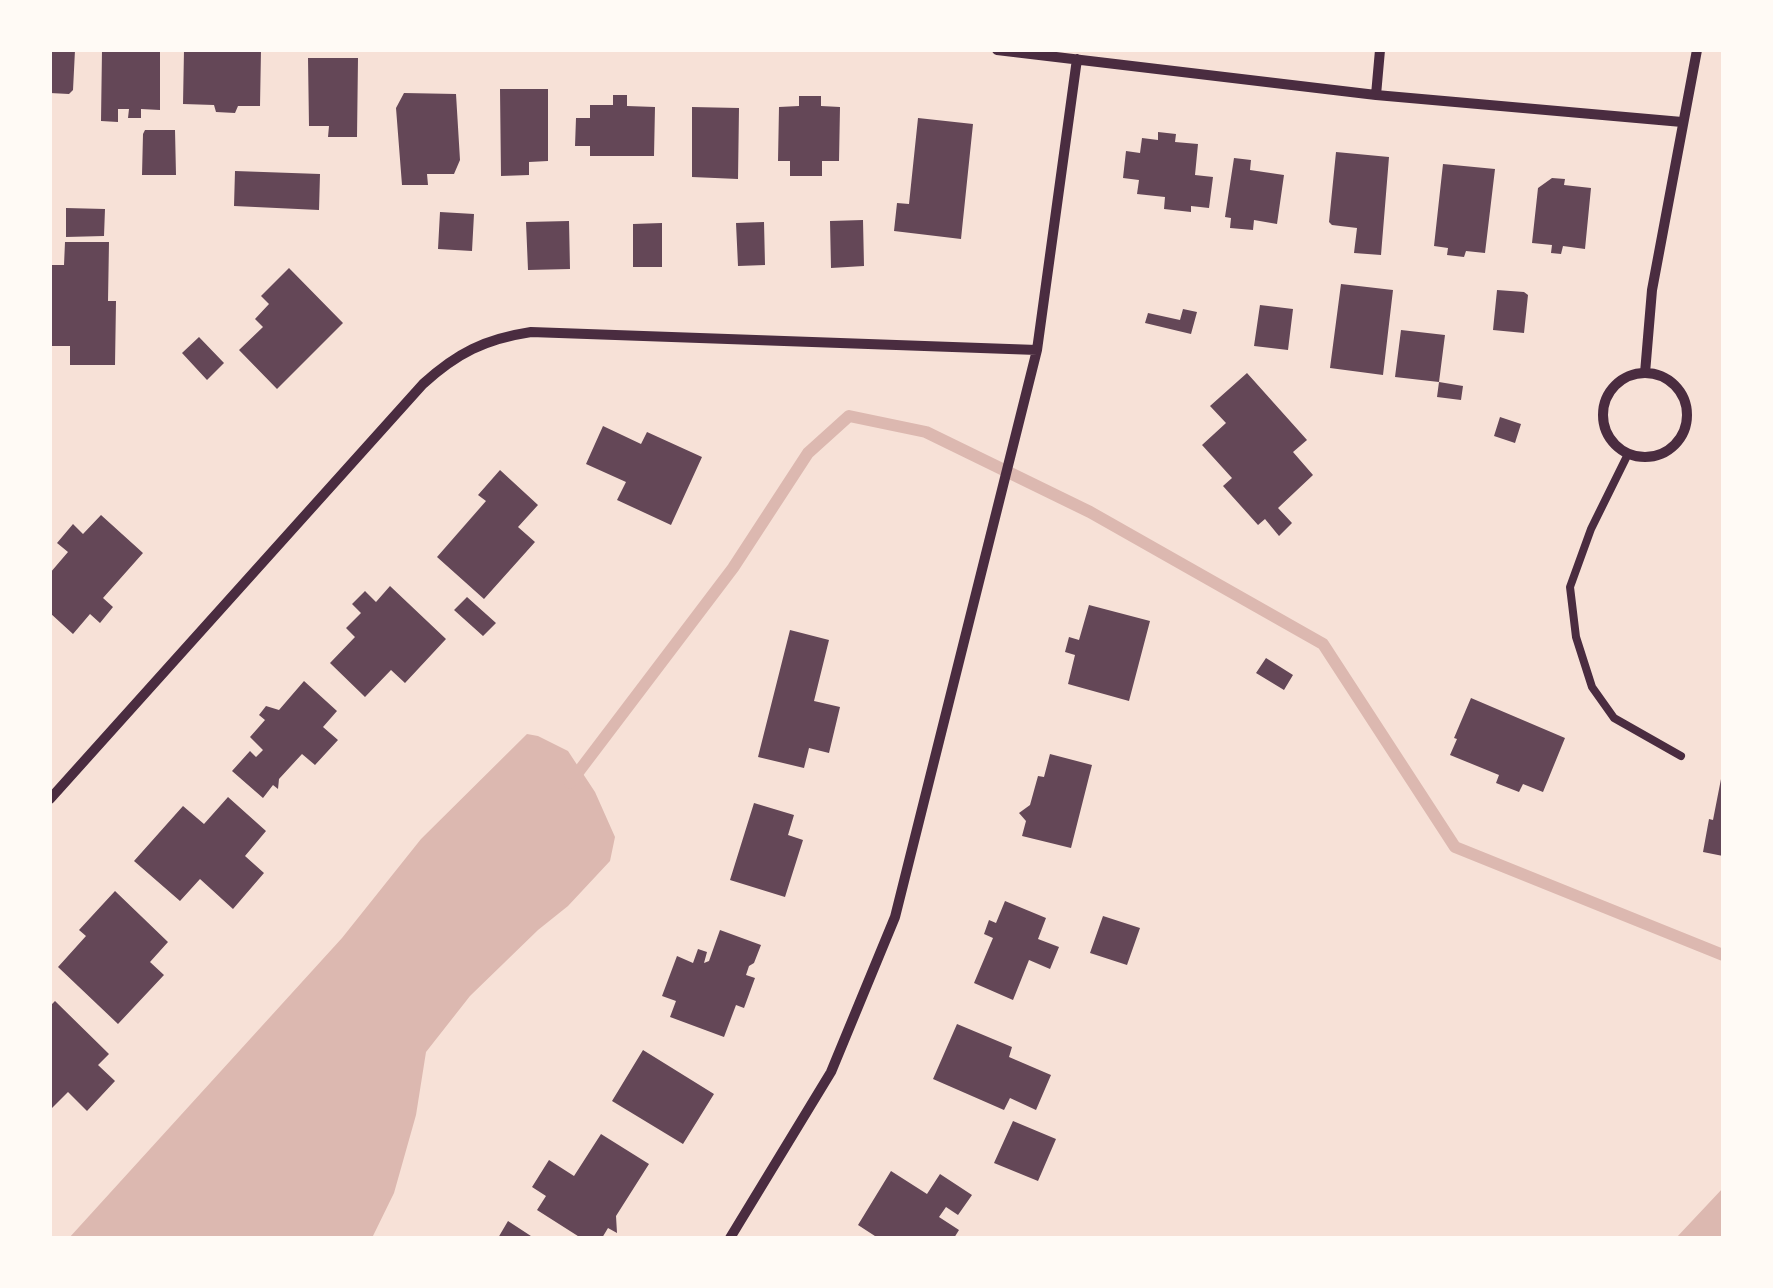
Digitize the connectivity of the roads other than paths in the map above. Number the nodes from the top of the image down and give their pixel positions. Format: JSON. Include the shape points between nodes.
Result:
{"nodes":[{"id":1,"x":997,"y":50,"type":"edge"},
{"id":2,"x":1380,"y":50,"type":"edge"},
{"id":3,"x":1697,"y":50,"type":"edge"},
{"id":4,"x":1077,"y":59,"type":"junction"},
{"id":5,"x":1376,"y":94,"type":"junction"},
{"id":6,"x":1682,"y":122,"type":"junction"},
{"id":7,"x":1037,"y":350,"type":"junction"},
{"id":8,"x":1645,"y":373,"type":"junction"},
{"id":9,"x":1628,"y":454,"type":"junction"},
{"id":10,"x":1681,"y":756,"type":"dead end"},
{"id":11,"x":50,"y":799,"type":"edge"},
{"id":12,"x":730,"y":1238,"type":"edge"}],
"edges":[{"from":1,"to":4,"type":"street"},
{"from":2,"to":5,"type":"street"},
{"from":3,"to":6,"type":"street"},
{"from":4,"to":5,"type":"street"},
{"from":4,"to":7,"type":"street"},
{"from":5,"to":6,"type":"street"},
{"from":6,"to":8,"type":"street","via":[[1652,290]]},
{"from":7,"to":11,"type":"street","via":[[530,332],[484,342],[423,384]]},
{"from":7,"to":12,"type":"street","via":[[895,917],[832,1072]]},
{"from":8,"to":9,"type":"street","via":[[1618,382],[1603,406],[1607,435]]},
{"from":8,"to":9,"type":"street","via":[[1676,386],[1687,418],[1679,440],[1662,454]]},
{"from":9,"to":10,"type":"lane","via":[[1570,587],[1576,637],[1592,687],[1614,718]]}]}
